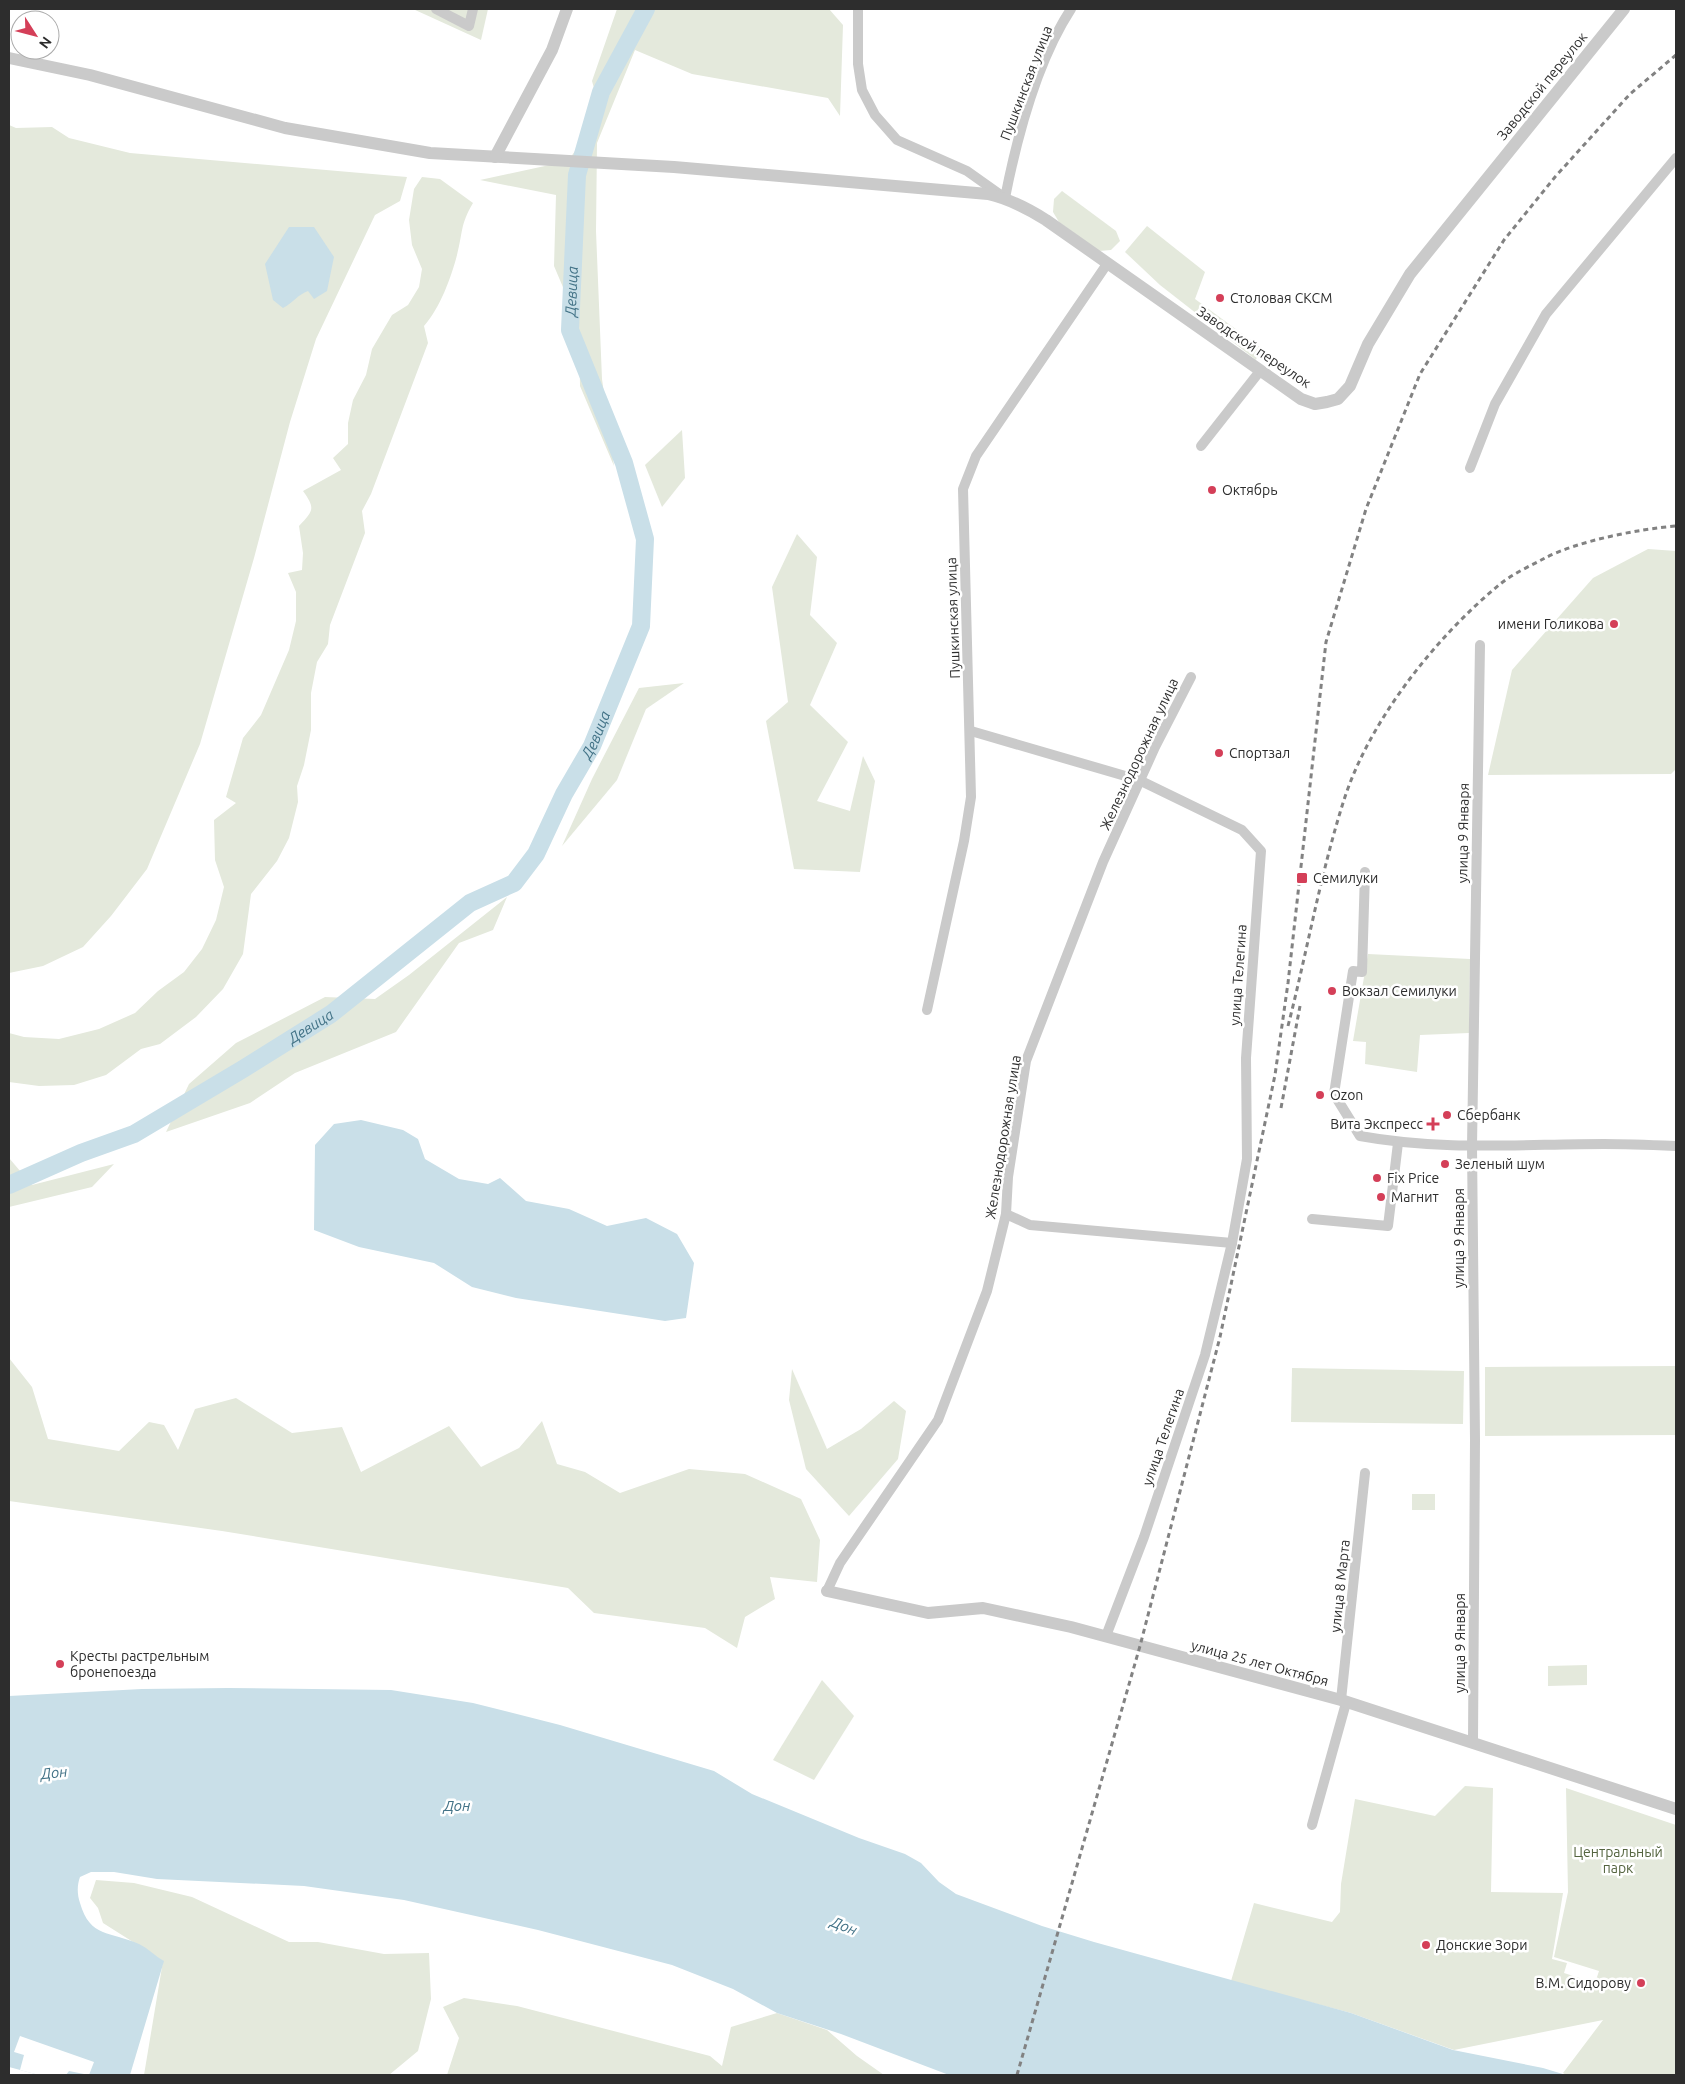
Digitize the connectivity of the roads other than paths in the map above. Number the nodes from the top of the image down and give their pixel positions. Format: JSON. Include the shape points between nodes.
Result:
{"nodes":[{"id":1,"x":436,"y":9,"type":"edge"},
{"id":2,"x":473,"y":9,"type":"edge"},
{"id":3,"x":567,"y":9,"type":"edge"},
{"id":4,"x":858,"y":9,"type":"edge"},
{"id":5,"x":1072,"y":9,"type":"edge"},
{"id":6,"x":1624,"y":9,"type":"edge"},
{"id":7,"x":9,"y":58,"type":"edge"},
{"id":8,"x":495,"y":157,"type":"junction"},
{"id":9,"x":1676,"y":158,"type":"edge"},
{"id":10,"x":1005,"y":198,"type":"junction"},
{"id":11,"x":1107,"y":264,"type":"junction"},
{"id":12,"x":1260,"y":371,"type":"junction"},
{"id":13,"x":1201,"y":446,"type":"dead end"},
{"id":14,"x":1470,"y":468,"type":"dead end"},
{"id":15,"x":1480,"y":645,"type":"dead end"},
{"id":16,"x":1191,"y":677,"type":"dead end"},
{"id":17,"x":971,"y":731,"type":"junction"},
{"id":18,"x":1140,"y":780,"type":"junction"},
{"id":19,"x":1365,"y":872,"type":"dead end"},
{"id":20,"x":927,"y":1010,"type":"dead end"},
{"id":21,"x":1398,"y":1143,"type":"junction"},
{"id":22,"x":1472,"y":1146,"type":"junction"},
{"id":23,"x":1676,"y":1146,"type":"edge"},
{"id":24,"x":1006,"y":1214,"type":"junction"},
{"id":25,"x":1312,"y":1220,"type":"dead end"},
{"id":26,"x":1232,"y":1243,"type":"junction"},
{"id":27,"x":1365,"y":1473,"type":"dead end"},
{"id":28,"x":827,"y":1590,"type":"joint"},
{"id":29,"x":1106,"y":1636,"type":"junction"},
{"id":30,"x":1344,"y":1701,"type":"junction"},
{"id":31,"x":1473,"y":1741,"type":"junction"},
{"id":32,"x":1676,"y":1809,"type":"edge"},
{"id":33,"x":1312,"y":1825,"type":"dead end"}],
"edges":[{"from":1,"to":2,"type":"street","via":[[469,26]]},
{"from":3,"to":8,"type":"street","via":[[552,50]]},
{"from":4,"to":10,"type":"street","via":[[858,64],[862,90],[875,115],[897,140],[967,171]]},
{"from":5,"to":10,"type":"street","name":"Пушкинская улица","via":[[1046,60],[1024,117]]},
{"from":6,"to":12,"type":"street","name":"Заводской переулок","via":[[1410,274],[1368,344],[1350,386],[1338,399],[1315,404],[1301,399]]},
{"from":7,"to":8,"type":"street","name":"Заводской переулок","via":[[90,75],[285,128],[430,152]]},
{"from":8,"to":10,"type":"street","name":"Заводской переулок","via":[[674,167]]},
{"from":9,"to":14,"type":"street","via":[[1546,314],[1495,404]]},
{"from":10,"to":11,"type":"street","name":"Заводской переулок","via":[[1046,220]]},
{"from":11,"to":12,"type":"street","name":"Заводской переулок"},
{"from":11,"to":17,"type":"street","name":"Пушкинская улица","via":[[976,456],[963,489]]},
{"from":12,"to":13,"type":"street"},
{"from":15,"to":22,"type":"street","name":"улица 9 Января"},
{"from":16,"to":18,"type":"street","name":"Железнодорожная улица"},
{"from":17,"to":18,"type":"street","name":"улица Телегина"},
{"from":17,"to":20,"type":"street","name":"Пушкинская улица","via":[[971,797]]},
{"from":18,"to":24,"type":"street","name":"Железнодорожная улица","via":[[1104,862],[1026,1061],[1008,1178]]},
{"from":18,"to":26,"type":"street","name":"улица Телегина","via":[[1242,830],[1262,851],[1246,1058],[1247,1159]]},
{"from":19,"to":21,"type":"street","via":[[1362,972],[1353,971],[1334,1094],[1360,1136]]},
{"from":21,"to":22,"type":"street"},
{"from":21,"to":25,"type":"street","via":[[1388,1226]]},
{"from":22,"to":23,"type":"street"},
{"from":22,"to":31,"type":"street","name":"улица 9 Января","via":[[1475,1430]]},
{"from":24,"to":26,"type":"street","via":[[1030,1225]]},
{"from":24,"to":28,"type":"street","name":"Железнодорожная улица","via":[[987,1291],[938,1420],[840,1562]]},
{"from":26,"to":29,"type":"street","name":"улица Телегина","via":[[1205,1355],[1144,1537]]},
{"from":27,"to":30,"type":"street","name":"улица 8 Марта"},
{"from":28,"to":29,"type":"street","name":"улица 25 лет Октября","via":[[928,1613],[982,1608]]},
{"from":29,"to":30,"type":"street","name":"улица 25 лет Октября"},
{"from":30,"to":31,"type":"street","name":"улица 25 лет Октября"},
{"from":30,"to":33,"type":"street","name":"улица 8 Марта"},
{"from":31,"to":32,"type":"street","name":"улица 25 лет Октября"}]}
